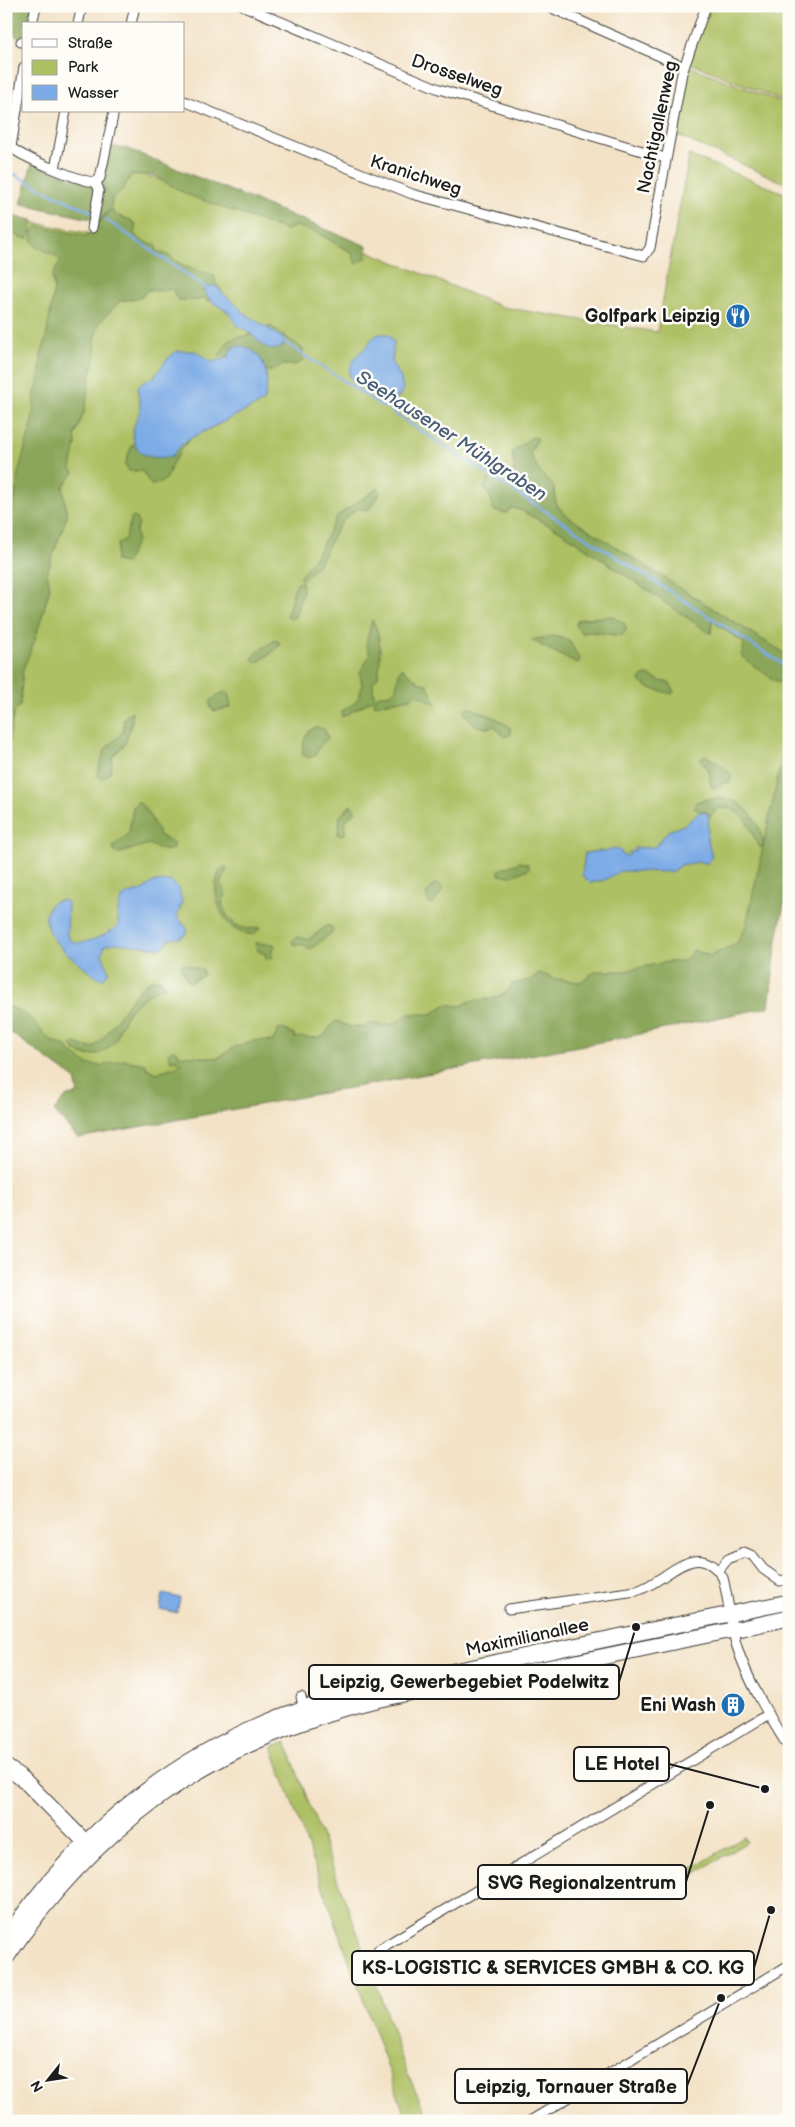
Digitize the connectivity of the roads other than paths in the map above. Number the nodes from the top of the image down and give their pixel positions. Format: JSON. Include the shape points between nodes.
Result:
{"nodes":[{"id":1,"x":36,"y":6,"type":"edge"},
{"id":2,"x":82,"y":6,"type":"edge"},
{"id":3,"x":135,"y":6,"type":"edge"},
{"id":4,"x":244,"y":6,"type":"edge"},
{"id":5,"x":547,"y":6,"type":"edge"},
{"id":6,"x":706,"y":6,"type":"edge"},
{"id":7,"x":32,"y":22,"type":"edge"},
{"id":8,"x":78,"y":22,"type":"edge"},
{"id":9,"x":131,"y":22,"type":"edge"},
{"id":10,"x":684,"y":67,"type":"junction"},
{"id":11,"x":22,"y":79,"type":"edge"},
{"id":12,"x":185,"y":101,"type":"edge"},
{"id":13,"x":66,"y":112,"type":"edge"},
{"id":14,"x":114,"y":112,"type":"edge"},
{"id":15,"x":665,"y":158,"type":"junction"},
{"id":16,"x":54,"y":169,"type":"junction"},
{"id":17,"x":96,"y":182,"type":"junction"},
{"id":18,"x":92,"y":228,"type":"dead end"},
{"id":19,"x":646,"y":255,"type":"joint"},
{"id":20,"x":718,"y":1571,"type":"junction"},
{"id":21,"x":789,"y":1579,"type":"edge"},
{"id":22,"x":789,"y":1602,"type":"edge"},
{"id":23,"x":509,"y":1609,"type":"dead end"},
{"id":24,"x":730,"y":1614,"type":"junction"},
{"id":25,"x":789,"y":1618,"type":"edge"},
{"id":26,"x":733,"y":1630,"type":"junction"},
{"id":27,"x":768,"y":1714,"type":"junction"},
{"id":28,"x":789,"y":1748,"type":"edge"},
{"id":29,"x":6,"y":1767,"type":"edge"},
{"id":30,"x":6,"y":1778,"type":"edge"},
{"id":31,"x":86,"y":1849,"type":"junction"},
{"id":32,"x":6,"y":1939,"type":"edge"},
{"id":33,"x":378,"y":1950,"type":"dead end"},
{"id":34,"x":6,"y":1958,"type":"edge"},
{"id":35,"x":789,"y":1965,"type":"edge"},
{"id":36,"x":530,"y":2121,"type":"edge"}],
"edges":[{"from":1,"to":7,"type":"street"},
{"from":2,"to":8,"type":"street"},
{"from":3,"to":9,"type":"street"},
{"from":4,"to":15,"type":"street","name":"Drosselweg","via":[[439,89]]},
{"from":5,"to":10,"type":"street"},
{"from":6,"to":10,"type":"street","name":"Nachtigallenweg"},
{"from":10,"to":15,"type":"street","name":"Nachtigallenweg"},
{"from":11,"to":16,"type":"street","via":[[11,147]]},
{"from":12,"to":19,"type":"street","name":"Kranichweg","via":[[412,194],[635,255]]},
{"from":13,"to":16,"type":"street"},
{"from":14,"to":17,"type":"street","via":[[100,178]]},
{"from":15,"to":19,"type":"street","name":"Nachtigallenweg","via":[[652,240]]},
{"from":16,"to":17,"type":"street"},
{"from":17,"to":18,"type":"street","via":[[99,190]]},
{"from":20,"to":21,"type":"street","via":[[728,1559],[744,1552],[753,1556],[763,1569],[780,1581]]},
{"from":20,"to":23,"type":"street","via":[[701,1562],[688,1562],[674,1567],[645,1589]]},
{"from":20,"to":24,"type":"street","via":[[723,1578]]},
{"from":22,"to":24,"type":"main road","name":"Maximilianallee"},
{"from":24,"to":26,"type":"street"},
{"from":24,"to":31,"type":"main road","name":"Maximilianallee","via":[[303,1703],[200,1754],[136,1798]]},
{"from":25,"to":26,"type":"main road","name":"Maximilianallee"},
{"from":26,"to":27,"type":"street","via":[[743,1664]]},
{"from":26,"to":31,"type":"main road","name":"Maximilianallee","via":[[388,1698],[308,1720],[251,1742],[189,1776]]},
{"from":27,"to":28,"type":"street"},
{"from":27,"to":33,"type":"street"},
{"from":29,"to":31,"type":"main road","via":[[23,1780]]},
{"from":30,"to":31,"type":"main road"},
{"from":31,"to":32,"type":"main road","name":"Maximilianallee","via":[[38,1896]]},
{"from":31,"to":34,"type":"main road"},
{"from":35,"to":36,"type":"street"}]}
